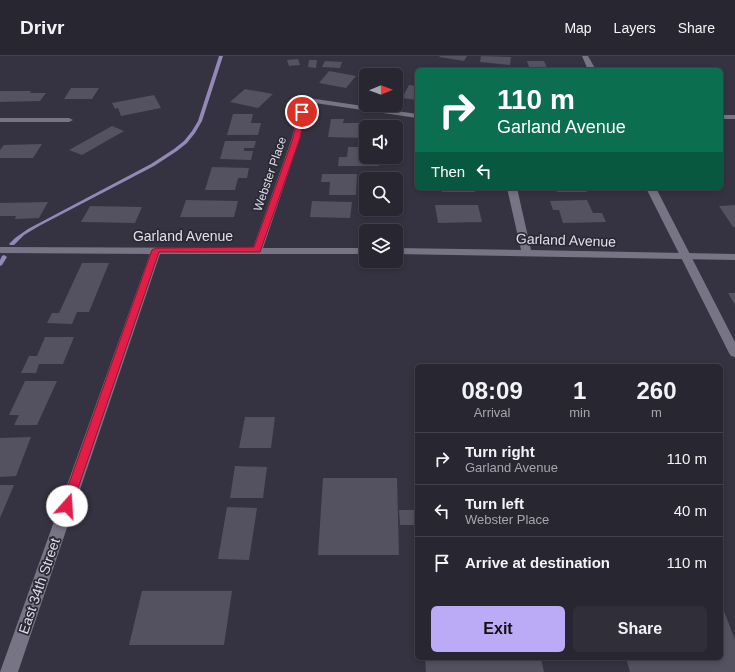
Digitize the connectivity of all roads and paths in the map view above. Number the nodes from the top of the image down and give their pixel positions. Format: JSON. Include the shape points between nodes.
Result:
{"nodes":[{"id":1,"x":584,"y":56,"type":"edge"},
{"id":2,"x":591,"y":68,"type":"edge"},
{"id":3,"x":415,"y":116,"type":"edge"},
{"id":4,"x":723,"y":117,"type":"edge"},
{"id":5,"x":735,"y":117,"type":"edge"},
{"id":6,"x":0,"y":120,"type":"edge"},
{"id":7,"x":69,"y":120,"type":"dead end"},
{"id":8,"x":512,"y":190,"type":"edge"},
{"id":9,"x":652,"y":190,"type":"edge"},
{"id":10,"x":0,"y":250,"type":"edge"},
{"id":11,"x":156,"y":250,"type":"junction"},
{"id":12,"x":257,"y":250,"type":"junction"},
{"id":13,"x":359,"y":251,"type":"edge"},
{"id":14,"x":403,"y":251,"type":"edge"},
{"id":15,"x":526,"y":252,"type":"junction"},
{"id":16,"x":686,"y":257,"type":"junction"},
{"id":17,"x":735,"y":257,"type":"edge"},
{"id":18,"x":735,"y":353,"type":"edge"},
{"id":19,"x":9,"y":672,"type":"edge"}],
"edges":[{"from":1,"to":2,"type":"street"},
{"from":3,"to":12,"type":"street","name":"Webster Place","via":[[305,99],[296,138]]},
{"from":4,"to":5,"type":"street"},
{"from":6,"to":7,"type":"street"},
{"from":8,"to":15,"type":"street"},
{"from":9,"to":16,"type":"street"},
{"from":10,"to":11,"type":"street","name":"Garland Avenue"},
{"from":11,"to":12,"type":"street","name":"Garland Avenue"},
{"from":11,"to":19,"type":"street","name":"East 34th Street"},
{"from":12,"to":13,"type":"street","name":"Garland Avenue"},
{"from":14,"to":15,"type":"street","name":"Garland Avenue"},
{"from":15,"to":16,"type":"street","name":"Garland Avenue"},
{"from":16,"to":17,"type":"street","name":"Garland Avenue"},
{"from":16,"to":18,"type":"street"}]}
